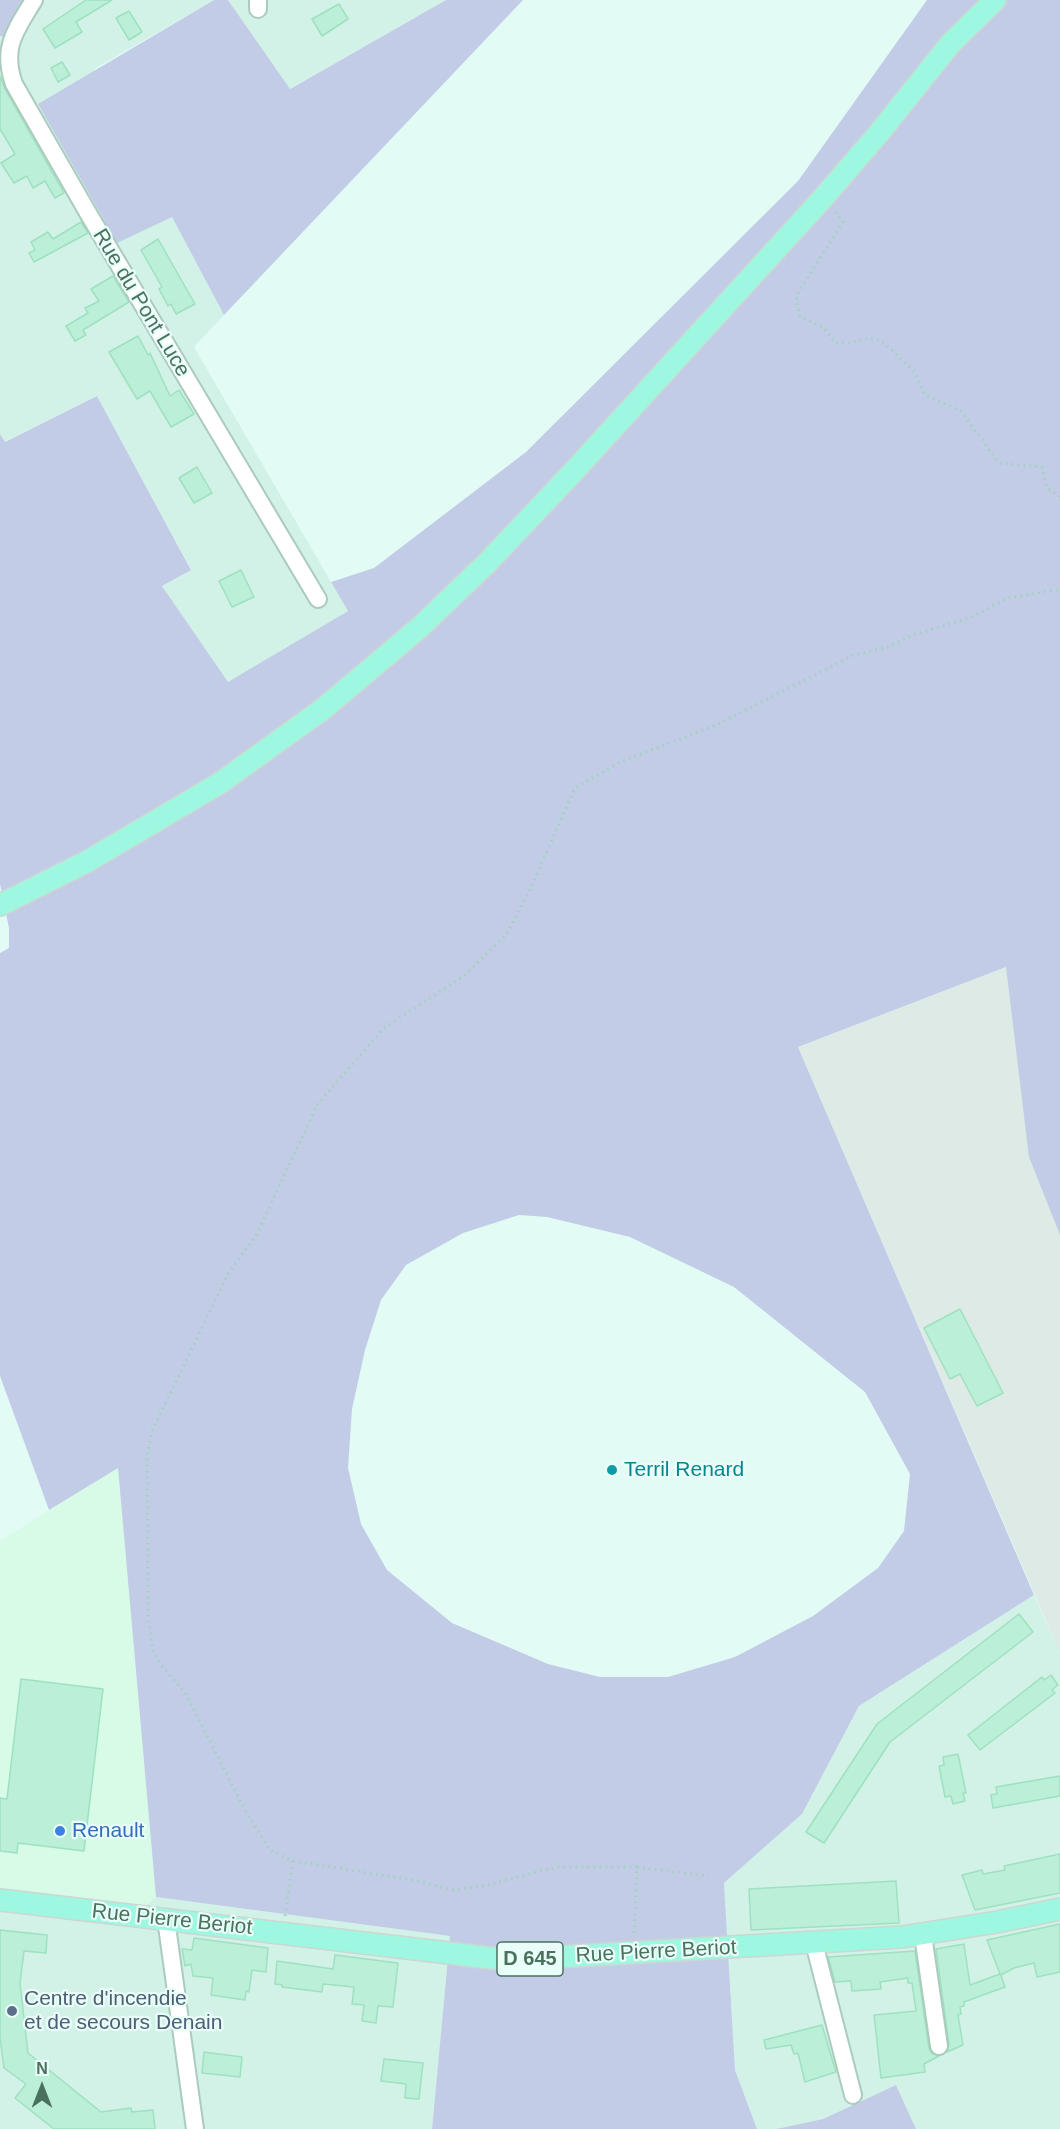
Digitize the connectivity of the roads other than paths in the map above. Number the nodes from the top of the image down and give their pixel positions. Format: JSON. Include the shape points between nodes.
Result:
{"nodes":[{"id":1,"x":34,"y":0,"type":"edge"},
{"id":2,"x":976,"y":0,"type":"edge"},
{"id":3,"x":995,"y":0,"type":"edge"},
{"id":4,"x":951,"y":43,"type":"junction"},
{"id":5,"x":318,"y":599,"type":"dead end"},
{"id":6,"x":0,"y":905,"type":"edge"},
{"id":7,"x":0,"y":1900,"type":"edge"},
{"id":8,"x":1060,"y":1909,"type":"edge"},
{"id":9,"x":166,"y":1919,"type":"junction"},
{"id":10,"x":923,"y":1935,"type":"junction"},
{"id":11,"x":814,"y":1943,"type":"junction"},
{"id":12,"x":939,"y":2046,"type":"dead end"},
{"id":13,"x":853,"y":2095,"type":"dead end"},
{"id":14,"x":195,"y":2129,"type":"edge"}],
"edges":[{"from":1,"to":5,"type":"street","name":"Rue du Pont Luce","via":[[9,48],[14,84]]},
{"from":2,"to":4,"type":"main road"},
{"from":3,"to":4,"type":"main road"},
{"from":4,"to":6,"type":"main road","via":[[823,198],[524,525],[388,656],[323,709],[220,783],[104,852]]},
{"from":7,"to":9,"type":"main road","name":"Rue Pierre Beriot","number":"D 645"},
{"from":8,"to":10,"type":"main road","name":"Rue Pierre Beriot","number":"D 645"},
{"from":9,"to":11,"type":"main road","name":"Rue Pierre Beriot","number":"D 645","via":[[499,1958]]},
{"from":9,"to":14,"type":"street"},
{"from":10,"to":11,"type":"main road","name":"Rue Pierre Beriot","number":"D 645"},
{"from":10,"to":12,"type":"street"},
{"from":11,"to":13,"type":"street"}]}
